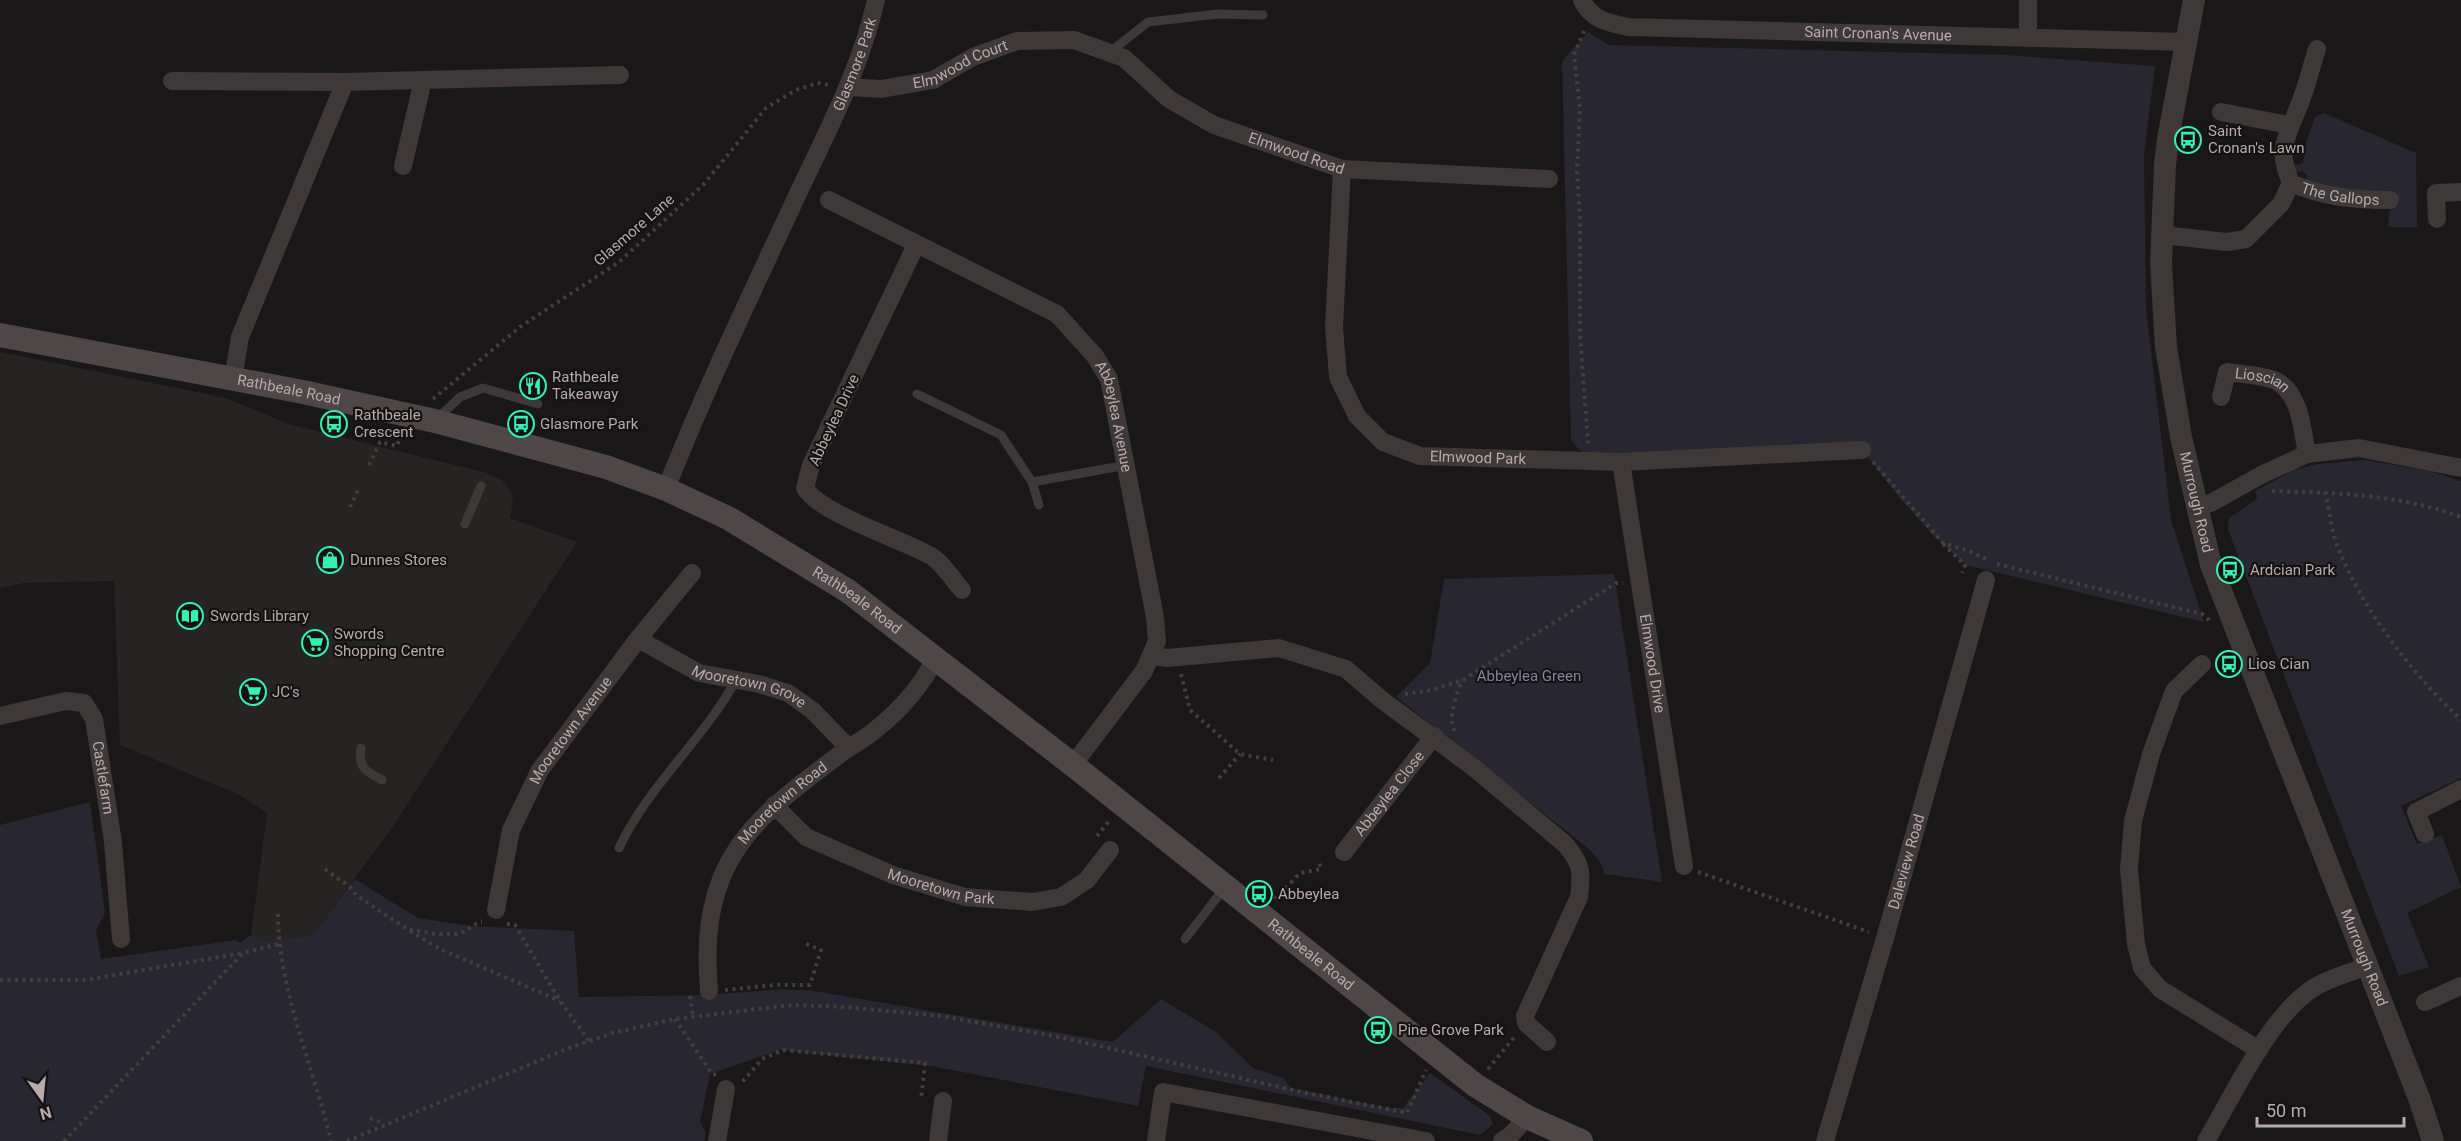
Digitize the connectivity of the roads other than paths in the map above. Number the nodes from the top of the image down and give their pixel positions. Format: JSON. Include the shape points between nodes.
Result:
{"nodes":[{"id":1,"x":876,"y":0,"type":"edge"},
{"id":2,"x":2028,"y":0,"type":"edge"},
{"id":3,"x":2194,"y":0,"type":"edge"},
{"id":4,"x":1587,"y":7,"type":"edge"},
{"id":5,"x":1263,"y":15,"type":"dead end"},
{"id":6,"x":2028,"y":37,"type":"junction"},
{"id":7,"x":1074,"y":40,"type":"joint"},
{"id":8,"x":2186,"y":42,"type":"junction"},
{"id":9,"x":2317,"y":49,"type":"dead end"},
{"id":10,"x":1110,"y":52,"type":"junction"},
{"id":11,"x":620,"y":75,"type":"dead end"},
{"id":12,"x":423,"y":80,"type":"junction"},
{"id":13,"x":172,"y":81,"type":"dead end"},
{"id":14,"x":345,"y":82,"type":"junction"},
{"id":15,"x":848,"y":87,"type":"junction"},
{"id":16,"x":2221,"y":112,"type":"dead end"},
{"id":17,"x":2289,"y":125,"type":"junction"},
{"id":18,"x":403,"y":166,"type":"dead end"},
{"id":19,"x":1342,"y":169,"type":"junction"},
{"id":20,"x":1549,"y":179,"type":"dead end"},
{"id":21,"x":2291,"y":183,"type":"junction"},
{"id":22,"x":2461,"y":192,"type":"edge"},
{"id":23,"x":829,"y":200,"type":"dead end"},
{"id":24,"x":2390,"y":200,"type":"dead end"},
{"id":25,"x":2437,"y":219,"type":"dead end"},
{"id":26,"x":2163,"y":235,"type":"junction"},
{"id":27,"x":916,"y":245,"type":"junction"},
{"id":28,"x":0,"y":335,"type":"edge"},
{"id":29,"x":232,"y":379,"type":"junction"},
{"id":30,"x":917,"y":394,"type":"dead end"},
{"id":31,"x":2221,"y":397,"type":"dead end"},
{"id":32,"x":538,"y":404,"type":"dead end"},
{"id":33,"x":431,"y":412,"type":"junction"},
{"id":34,"x":1862,"y":450,"type":"road end"},
{"id":35,"x":2307,"y":454,"type":"junction"},
{"id":36,"x":1621,"y":462,"type":"junction"},
{"id":37,"x":1127,"y":465,"type":"junction"},
{"id":38,"x":2461,"y":468,"type":"edge"},
{"id":39,"x":1032,"y":482,"type":"junction"},
{"id":40,"x":481,"y":486,"type":"dead end"},
{"id":41,"x":666,"y":489,"type":"junction"},
{"id":42,"x":1039,"y":505,"type":"dead end"},
{"id":43,"x":2196,"y":506,"type":"junction"},
{"id":44,"x":465,"y":524,"type":"dead end"},
{"id":45,"x":692,"y":573,"type":"dead end"},
{"id":46,"x":1986,"y":580,"type":"dead end"},
{"id":47,"x":962,"y":590,"type":"dead end"},
{"id":48,"x":638,"y":639,"type":"junction"},
{"id":49,"x":1152,"y":656,"type":"junction"},
{"id":50,"x":935,"y":658,"type":"junction"},
{"id":51,"x":2202,"y":664,"type":"dead end"},
{"id":52,"x":736,"y":680,"type":"junction"},
{"id":53,"x":0,"y":716,"type":"edge"},
{"id":54,"x":1434,"y":736,"type":"junction"},
{"id":55,"x":361,"y":748,"type":"dead end"},
{"id":56,"x":849,"y":748,"type":"junction"},
{"id":57,"x":1074,"y":765,"type":"junction"},
{"id":58,"x":382,"y":780,"type":"dead end"},
{"id":59,"x":2461,"y":789,"type":"edge"},
{"id":60,"x":774,"y":805,"type":"junction"},
{"id":61,"x":2425,"y":834,"type":"dead end"},
{"id":62,"x":619,"y":848,"type":"dead end"},
{"id":63,"x":1110,"y":850,"type":"dead end"},
{"id":64,"x":1344,"y":852,"type":"dead end"},
{"id":65,"x":1683,"y":866,"type":"road end"},
{"id":66,"x":1225,"y":887,"type":"junction"},
{"id":67,"x":495,"y":916,"type":"road end"},
{"id":68,"x":121,"y":939,"type":"dead end"},
{"id":69,"x":1185,"y":939,"type":"dead end"},
{"id":70,"x":2366,"y":966,"type":"junction"},
{"id":71,"x":2461,"y":986,"type":"edge"},
{"id":72,"x":710,"y":991,"type":"road end"},
{"id":73,"x":2425,"y":1002,"type":"dead end"},
{"id":74,"x":1548,"y":1042,"type":"dead end"},
{"id":75,"x":2259,"y":1050,"type":"junction"},
{"id":76,"x":727,"y":1081,"type":"road end"},
{"id":77,"x":943,"y":1101,"type":"dead end"},
{"id":78,"x":1527,"y":1117,"type":"junction"},
{"id":79,"x":717,"y":1141,"type":"edge"},
{"id":80,"x":938,"y":1141,"type":"edge"},
{"id":81,"x":1156,"y":1141,"type":"edge"},
{"id":82,"x":1426,"y":1141,"type":"edge"},
{"id":83,"x":1502,"y":1141,"type":"edge"},
{"id":84,"x":1581,"y":1141,"type":"edge"},
{"id":85,"x":1825,"y":1141,"type":"edge"},
{"id":86,"x":2206,"y":1141,"type":"edge"},
{"id":87,"x":2433,"y":1141,"type":"edge"}],
"edges":[{"from":1,"to":15,"type":"street","name":"Glasmore Park","via":[[867,38]]},
{"from":2,"to":6,"type":"street"},
{"from":3,"to":8,"type":"street","name":"Murrough Road"},
{"from":4,"to":6,"type":"street","name":"Saint Cronan's Avenue","via":[[1600,21],[1628,27]]},
{"from":5,"to":10,"type":"lane","via":[[1218,14],[1148,22]]},
{"from":6,"to":8,"type":"street","name":"Saint Cronan's Avenue"},
{"from":7,"to":10,"type":"street","name":"Elmwood Road"},
{"from":7,"to":15,"type":"street","name":"Elmwood Court","via":[[1017,41],[973,57],[933,80],[881,89]]},
{"from":8,"to":26,"type":"street","name":"Murrough Road","via":[[2167,148]]},
{"from":9,"to":17,"type":"street","name":"The Gallops"},
{"from":10,"to":19,"type":"street","name":"Elmwood Road","via":[[1124,58],[1169,99],[1214,125]]},
{"from":11,"to":12,"type":"street"},
{"from":12,"to":14,"type":"street"},
{"from":12,"to":18,"type":"street"},
{"from":13,"to":14,"type":"street"},
{"from":14,"to":29,"type":"street","via":[[240,337]]},
{"from":15,"to":41,"type":"street","name":"Glasmore Park"},
{"from":16,"to":17,"type":"street"},
{"from":17,"to":21,"type":"street","name":"The Gallops","via":[[2283,166]]},
{"from":19,"to":20,"type":"street","name":"Elmwood Road"},
{"from":19,"to":36,"type":"street","name":"Elmwood Park","via":[[1334,327],[1338,377],[1357,416],[1383,442],[1420,456]]},
{"from":21,"to":24,"type":"street","name":"The Gallops","via":[[2330,196]]},
{"from":21,"to":26,"type":"street","name":"The Gallops","via":[[2281,204],[2246,239],[2227,242]]},
{"from":22,"to":25,"type":"street","via":[[2436,193]]},
{"from":23,"to":27,"type":"street","name":"Abbeylea Avenue"},
{"from":26,"to":43,"type":"street","name":"Murrough Road","via":[[2166,347]]},
{"from":27,"to":37,"type":"street","name":"Abbeylea Avenue","via":[[1057,315],[1079,337],[1109,379]]},
{"from":27,"to":47,"type":"street","name":"Abbeylea Drive","via":[[811,465],[805,488],[810,496],[835,511],[933,557]]},
{"from":28,"to":29,"type":"main road","name":"Rathbeale Road"},
{"from":29,"to":33,"type":"main road","name":"Rathbeale Road"},
{"from":30,"to":39,"type":"lane","via":[[1000,435]]},
{"from":31,"to":35,"type":"street","name":"Lioscian","via":[[2228,372],[2277,381],[2290,394],[2299,412]]},
{"from":32,"to":33,"type":"lane","via":[[483,388]]},
{"from":33,"to":41,"type":"main road","name":"Rathbeale Road"},
{"from":34,"to":36,"type":"street","name":"Elmwood Park"},
{"from":35,"to":38,"type":"street","via":[[2359,448]]},
{"from":35,"to":43,"type":"street","via":[[2211,503]]},
{"from":36,"to":65,"type":"street","name":"Elmwood Drive"},
{"from":37,"to":39,"type":"lane"},
{"from":37,"to":49,"type":"street","name":"Abbeylea Avenue","via":[[1155,617],[1157,641]]},
{"from":39,"to":42,"type":"lane"},
{"from":40,"to":44,"type":"lane"},
{"from":41,"to":50,"type":"main road","name":"Rathbeale Road","via":[[786,551],[848,591]]},
{"from":43,"to":70,"type":"street","name":"Murrough Road","via":[[2211,565]]},
{"from":45,"to":48,"type":"street","name":"Mooretown Avenue"},
{"from":46,"to":85,"type":"street","name":"Daleview Road"},
{"from":48,"to":52,"type":"street","name":"Mooretown Grove","via":[[699,673]]},
{"from":48,"to":67,"type":"street","name":"Mooretown Avenue","via":[[540,770],[511,830]]},
{"from":49,"to":54,"type":"street","via":[[1279,648],[1346,669]]},
{"from":49,"to":57,"type":"street","name":"Abbeylea Avenue"},
{"from":50,"to":56,"type":"street","name":"Mooretown Road","via":[[892,716]]},
{"from":50,"to":57,"type":"main road","name":"Rathbeale Road"},
{"from":51,"to":75,"type":"street","via":[[2174,692],[2151,754],[2133,821],[2129,869],[2136,944],[2142,968],[2160,989]]},
{"from":52,"to":56,"type":"street","name":"Mooretown Grove","via":[[788,693],[812,710]]},
{"from":52,"to":62,"type":"lane","via":[[723,703],[641,808]]},
{"from":53,"to":68,"type":"street","name":"Castlefarm","via":[[66,701],[84,703],[94,719],[113,842]]},
{"from":54,"to":64,"type":"street","name":"Abbeylea Close"},
{"from":54,"to":74,"type":"street","via":[[1578,859],[1579,897],[1545,977],[1527,1007],[1526,1023]]},
{"from":55,"to":58,"type":"lane","via":[[359,759],[365,771]]},
{"from":56,"to":60,"type":"street","name":"Mooretown Road"},
{"from":57,"to":66,"type":"main road","name":"Rathbeale Road"},
{"from":59,"to":61,"type":"street","via":[[2416,812]]},
{"from":60,"to":63,"type":"street","name":"Mooretown Park","via":[[806,837],[893,875],[965,897],[1032,902],[1061,897],[1087,880]]},
{"from":60,"to":72,"type":"street","name":"Mooretown Road","via":[[741,840],[721,876],[712,903],[708,937]]},
{"from":66,"to":69,"type":"lane"},
{"from":66,"to":78,"type":"main road","name":"Rathbeale Road","via":[[1475,1085]]},
{"from":70,"to":75,"type":"street","via":[[2314,988],[2286,1012]]},
{"from":70,"to":87,"type":"street","name":"Murrough Road"},
{"from":71,"to":73,"type":"street"},
{"from":75,"to":86,"type":"street"},
{"from":76,"to":79,"type":"street"},
{"from":77,"to":80,"type":"street"},
{"from":78,"to":83,"type":"street"},
{"from":78,"to":84,"type":"main road","name":"Rathbeale Road"},
{"from":81,"to":82,"type":"street","via":[[1163,1092]]}]}
